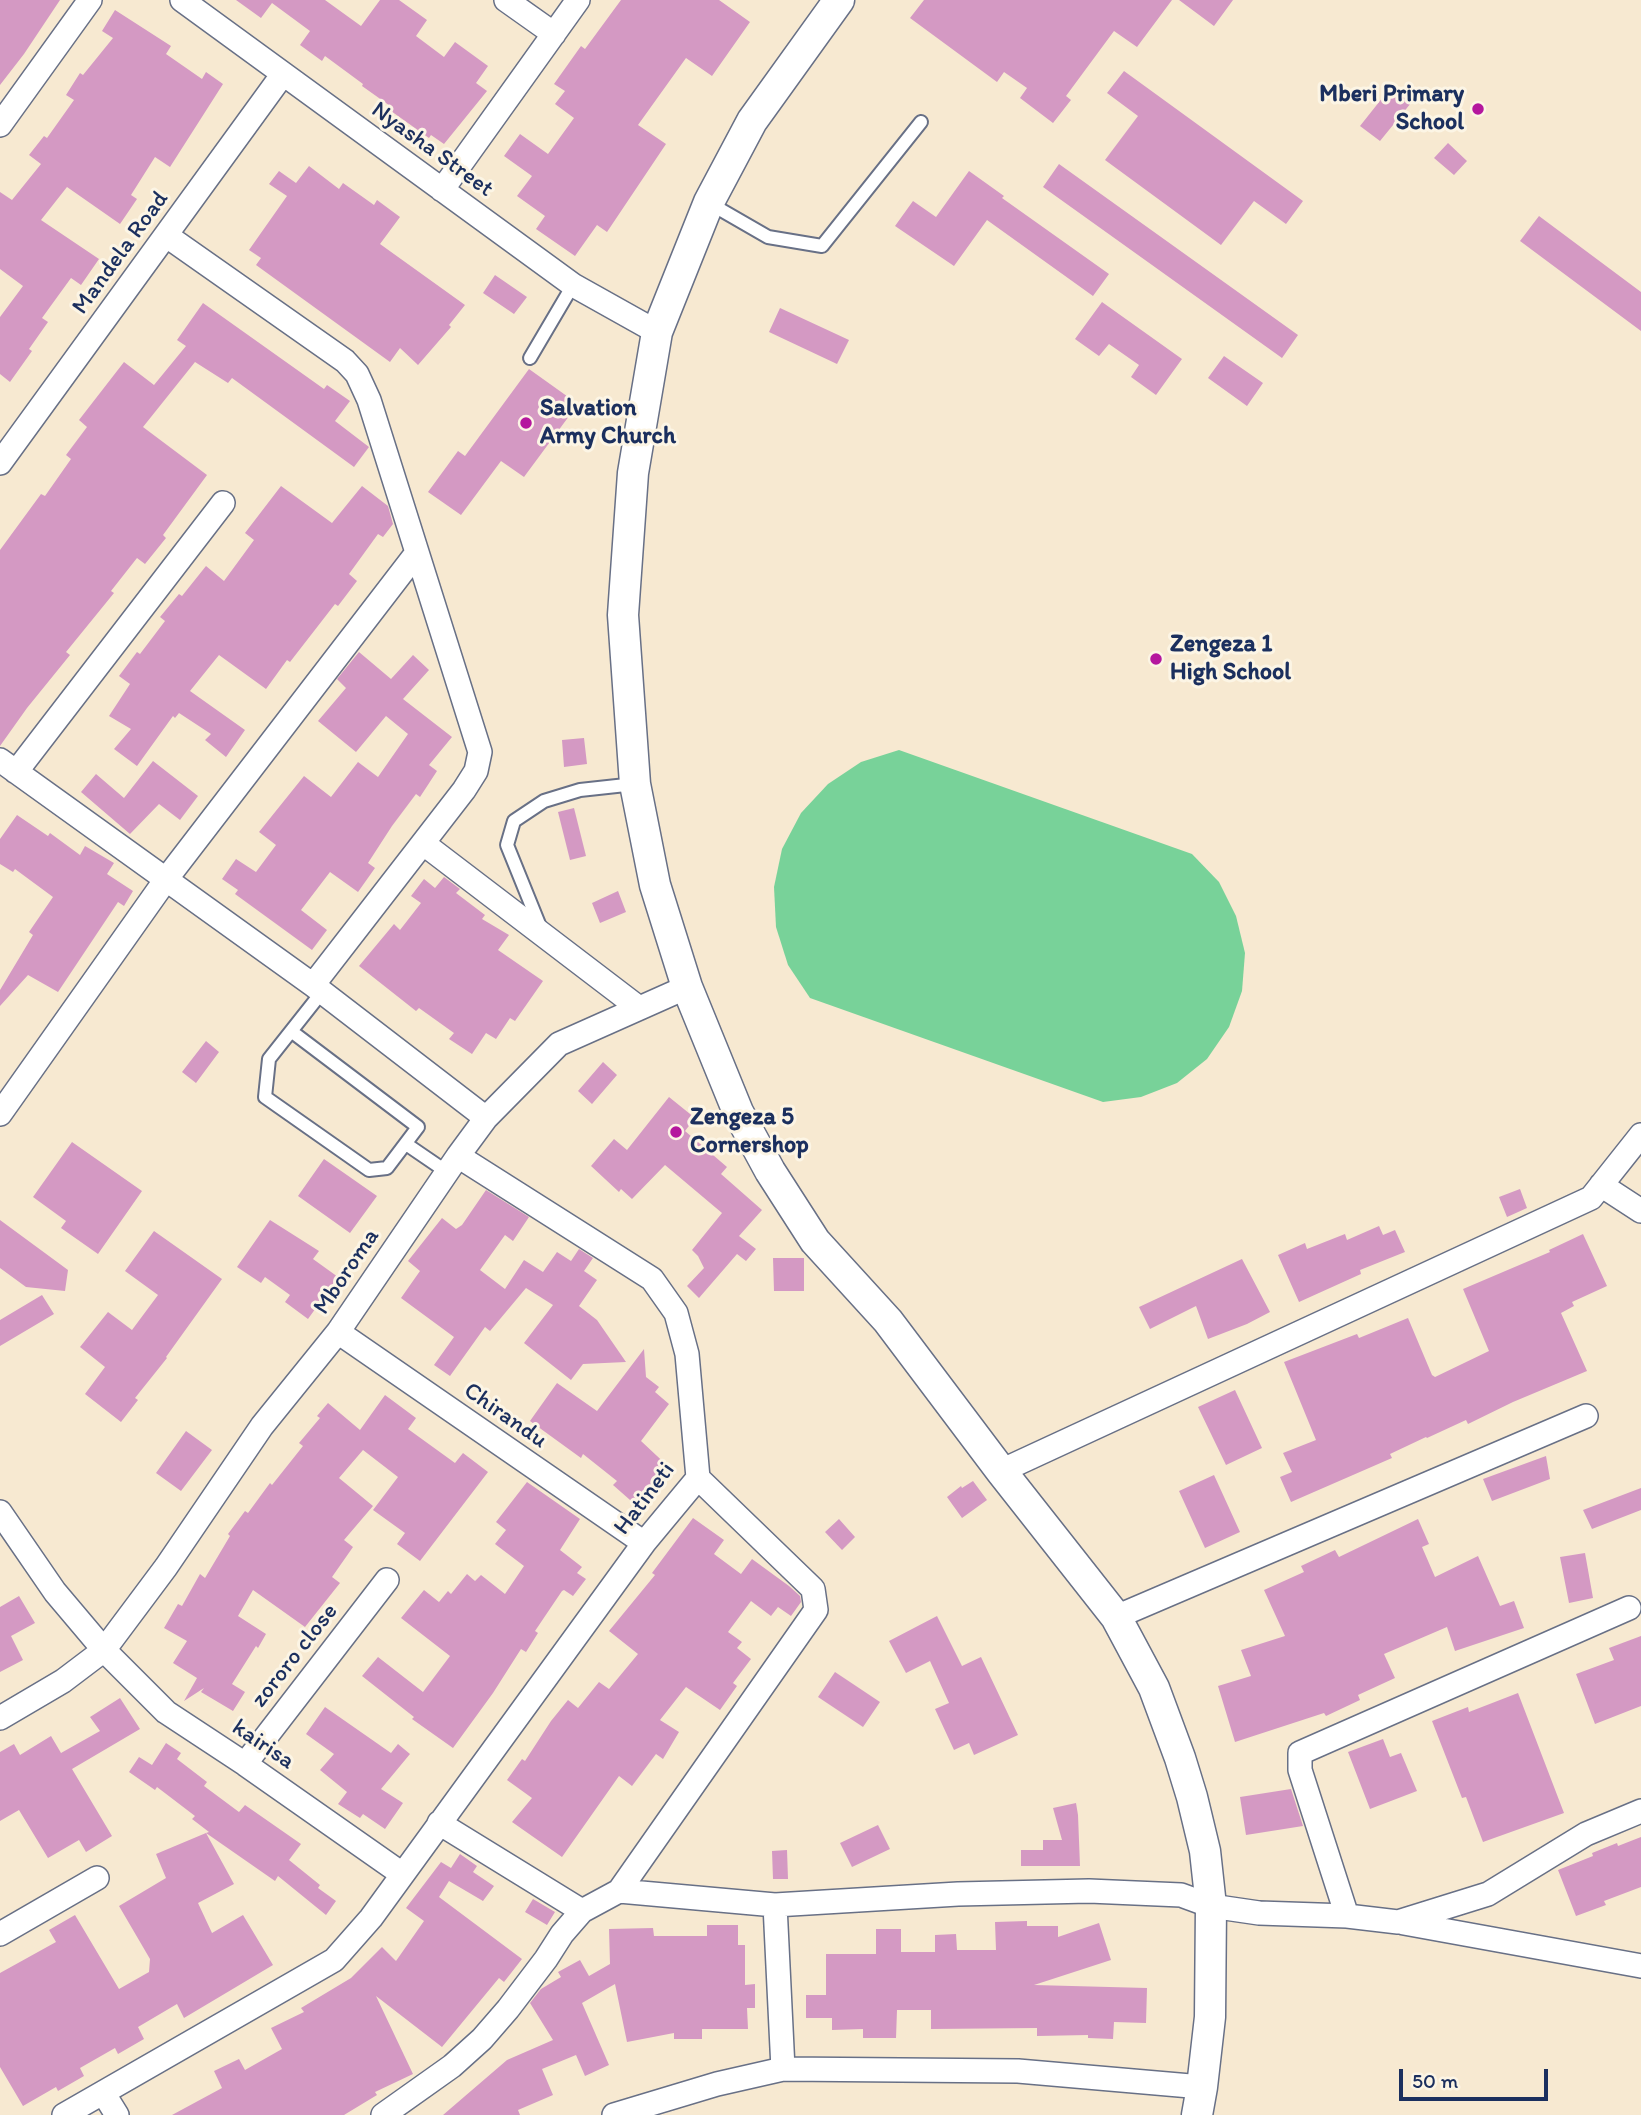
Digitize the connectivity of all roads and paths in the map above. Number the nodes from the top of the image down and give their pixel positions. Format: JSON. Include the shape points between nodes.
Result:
{"nodes":[{"id":1,"x":90,"y":0,"type":"edge"},
{"id":2,"x":182,"y":0,"type":"edge"},
{"id":3,"x":506,"y":0,"type":"edge"},
{"id":4,"x":578,"y":0,"type":"edge"},
{"id":5,"x":839,"y":0,"type":"edge"},
{"id":6,"x":554,"y":34,"type":"junction"},
{"id":7,"x":283,"y":74,"type":"junction"},
{"id":8,"x":921,"y":122,"type":"dead end"},
{"id":9,"x":0,"y":125,"type":"edge"},
{"id":10,"x":442,"y":190,"type":"junction"},
{"id":11,"x":709,"y":202,"type":"junction"},
{"id":12,"x":167,"y":236,"type":"junction"},
{"id":13,"x":573,"y":285,"type":"junction"},
{"id":14,"x":657,"y":332,"type":"junction"},
{"id":15,"x":530,"y":358,"type":"dead end"},
{"id":16,"x":0,"y":463,"type":"edge"},
{"id":17,"x":223,"y":503,"type":"dead end"},
{"id":18,"x":416,"y":554,"type":"junction"},
{"id":19,"x":8,"y":766,"type":"edge"},
{"id":20,"x":635,"y":784,"type":"junction"},
{"id":21,"x":424,"y":844,"type":"junction"},
{"id":22,"x":167,"y":878,"type":"junction"},
{"id":23,"x":543,"y":934,"type":"junction"},
{"id":24,"x":687,"y":987,"type":"junction"},
{"id":25,"x":318,"y":989,"type":"junction"},
{"id":26,"x":639,"y":1008,"type":"junction"},
{"id":27,"x":291,"y":1031,"type":"junction"},
{"id":28,"x":0,"y":1114,"type":"edge"},
{"id":29,"x":486,"y":1118,"type":"junction"},
{"id":30,"x":1641,"y":1135,"type":"edge"},
{"id":31,"x":406,"y":1144,"type":"junction"},
{"id":32,"x":452,"y":1164,"type":"junction"},
{"id":33,"x":1601,"y":1185,"type":"junction"},
{"id":34,"x":1641,"y":1211,"type":"edge"},
{"id":35,"x":338,"y":1332,"type":"junction"},
{"id":36,"x":1586,"y":1416,"type":"dead end"},
{"id":37,"x":1001,"y":1471,"type":"junction"},
{"id":38,"x":698,"y":1478,"type":"junction"},
{"id":39,"x":0,"y":1512,"type":"edge"},
{"id":40,"x":644,"y":1543,"type":"junction"},
{"id":41,"x":387,"y":1580,"type":"dead end"},
{"id":42,"x":1629,"y":1608,"type":"dead end"},
{"id":43,"x":1116,"y":1617,"type":"junction"},
{"id":44,"x":104,"y":1650,"type":"junction"},
{"id":45,"x":0,"y":1718,"type":"edge"},
{"id":46,"x":245,"y":1764,"type":"junction"},
{"id":47,"x":1641,"y":1811,"type":"edge"},
{"id":48,"x":439,"y":1823,"type":"junction"},
{"id":49,"x":402,"y":1874,"type":"junction"},
{"id":50,"x":97,"y":1878,"type":"dead end"},
{"id":51,"x":619,"y":1891,"type":"junction"},
{"id":52,"x":775,"y":1905,"type":"junction"},
{"id":53,"x":1211,"y":1906,"type":"junction"},
{"id":54,"x":582,"y":1912,"type":"junction"},
{"id":55,"x":1347,"y":1916,"type":"junction"},
{"id":56,"x":1398,"y":1922,"type":"junction"},
{"id":57,"x":0,"y":1934,"type":"edge"},
{"id":58,"x":1641,"y":1966,"type":"edge"},
{"id":59,"x":783,"y":2069,"type":"junction"},
{"id":60,"x":104,"y":2094,"type":"junction"},
{"id":61,"x":1199,"y":2101,"type":"edge"},
{"id":62,"x":64,"y":2115,"type":"edge"},
{"id":63,"x":117,"y":2115,"type":"edge"},
{"id":64,"x":383,"y":2115,"type":"edge"},
{"id":65,"x":614,"y":2115,"type":"edge"}],
"edges":[{"from":1,"to":9,"type":"street"},
{"from":2,"to":7,"type":"street","name":"Nyasha Street"},
{"from":3,"to":6,"type":"street"},
{"from":4,"to":6,"type":"street"},
{"from":5,"to":11,"type":"street","via":[[752,121]]},
{"from":6,"to":10,"type":"street"},
{"from":7,"to":10,"type":"street","name":"Nyasha Street"},
{"from":7,"to":12,"type":"street","name":"Mandela Road"},
{"from":8,"to":11,"type":"lane","via":[[822,246],[768,237]]},
{"from":10,"to":13,"type":"street","name":"Nyasha Street"},
{"from":11,"to":14,"type":"street"},
{"from":12,"to":16,"type":"street","name":"Mandela Road"},
{"from":12,"to":18,"type":"street","via":[[357,374]]},
{"from":13,"to":14,"type":"street","name":"Nyasha Street"},
{"from":13,"to":15,"type":"lane"},
{"from":14,"to":20,"type":"street","via":[[633,472],[623,615]]},
{"from":17,"to":19,"type":"street"},
{"from":18,"to":21,"type":"street","via":[[480,752],[476,771]]},
{"from":18,"to":22,"type":"street"},
{"from":19,"to":22,"type":"street"},
{"from":20,"to":23,"type":"lane","via":[[580,790],[544,801],[514,821],[507,845]]},
{"from":20,"to":24,"type":"street","via":[[655,886]]},
{"from":21,"to":23,"type":"street"},
{"from":21,"to":25,"type":"street"},
{"from":22,"to":25,"type":"street"},
{"from":22,"to":28,"type":"street"},
{"from":23,"to":26,"type":"street"},
{"from":24,"to":26,"type":"street","name":"Mboroma"},
{"from":24,"to":37,"type":"street","via":[[738,1112],[815,1241],[888,1321]]},
{"from":25,"to":27,"type":"lane"},
{"from":25,"to":29,"type":"street"},
{"from":26,"to":29,"type":"street","name":"Mboroma","via":[[559,1044]]},
{"from":27,"to":31,"type":"lane","via":[[418,1128]]},
{"from":27,"to":31,"type":"lane","via":[[269,1059],[265,1097],[369,1170],[387,1168]]},
{"from":29,"to":32,"type":"street","name":"Mboroma"},
{"from":30,"to":33,"type":"street"},
{"from":31,"to":32,"type":"lane"},
{"from":32,"to":35,"type":"street","name":"Mboroma"},
{"from":32,"to":38,"type":"street","name":"Hatineti","via":[[652,1279],[676,1312],[687,1354]]},
{"from":33,"to":34,"type":"street"},
{"from":33,"to":37,"type":"street","via":[[1591,1198]]},
{"from":35,"to":40,"type":"street","name":"Chirandu"},
{"from":35,"to":44,"type":"street","name":"Mboroma","via":[[262,1426]]},
{"from":36,"to":43,"type":"street"},
{"from":37,"to":43,"type":"street"},
{"from":38,"to":40,"type":"street","name":"Hatineti"},
{"from":38,"to":51,"type":"street","via":[[813,1589],[816,1609]]},
{"from":39,"to":44,"type":"street","name":"kairisa","via":[[55,1591]]},
{"from":40,"to":48,"type":"street","name":"Hatineti"},
{"from":41,"to":46,"type":"street","name":"zororo close"},
{"from":42,"to":55,"type":"street","via":[[1300,1753],[1300,1770]]},
{"from":43,"to":53,"type":"street","via":[[1154,1688],[1180,1758],[1205,1851]]},
{"from":44,"to":45,"type":"street","name":"Mboroma","via":[[63,1681]]},
{"from":44,"to":46,"type":"street","name":"kairisa","via":[[166,1712]]},
{"from":46,"to":49,"type":"street","name":"kairisa"},
{"from":47,"to":56,"type":"street","via":[[1587,1834],[1488,1894]]},
{"from":48,"to":49,"type":"street","name":"Hatineti"},
{"from":48,"to":54,"type":"street"},
{"from":49,"to":60,"type":"street","name":"Hatineti","via":[[334,1960]]},
{"from":50,"to":57,"type":"street"},
{"from":51,"to":52,"type":"street"},
{"from":51,"to":54,"type":"street"},
{"from":52,"to":53,"type":"street","via":[[1088,1891],[1181,1895]]},
{"from":52,"to":59,"type":"street"},
{"from":53,"to":55,"type":"street"},
{"from":53,"to":61,"type":"street","via":[[1210,2017]]},
{"from":54,"to":64,"type":"street","via":[[482,2039]]},
{"from":55,"to":56,"type":"street"},
{"from":56,"to":58,"type":"street"},
{"from":59,"to":61,"type":"street","via":[[1018,2071]]},
{"from":59,"to":65,"type":"street"},
{"from":60,"to":62,"type":"street","name":"Hatineti"},
{"from":60,"to":63,"type":"street"}]}
